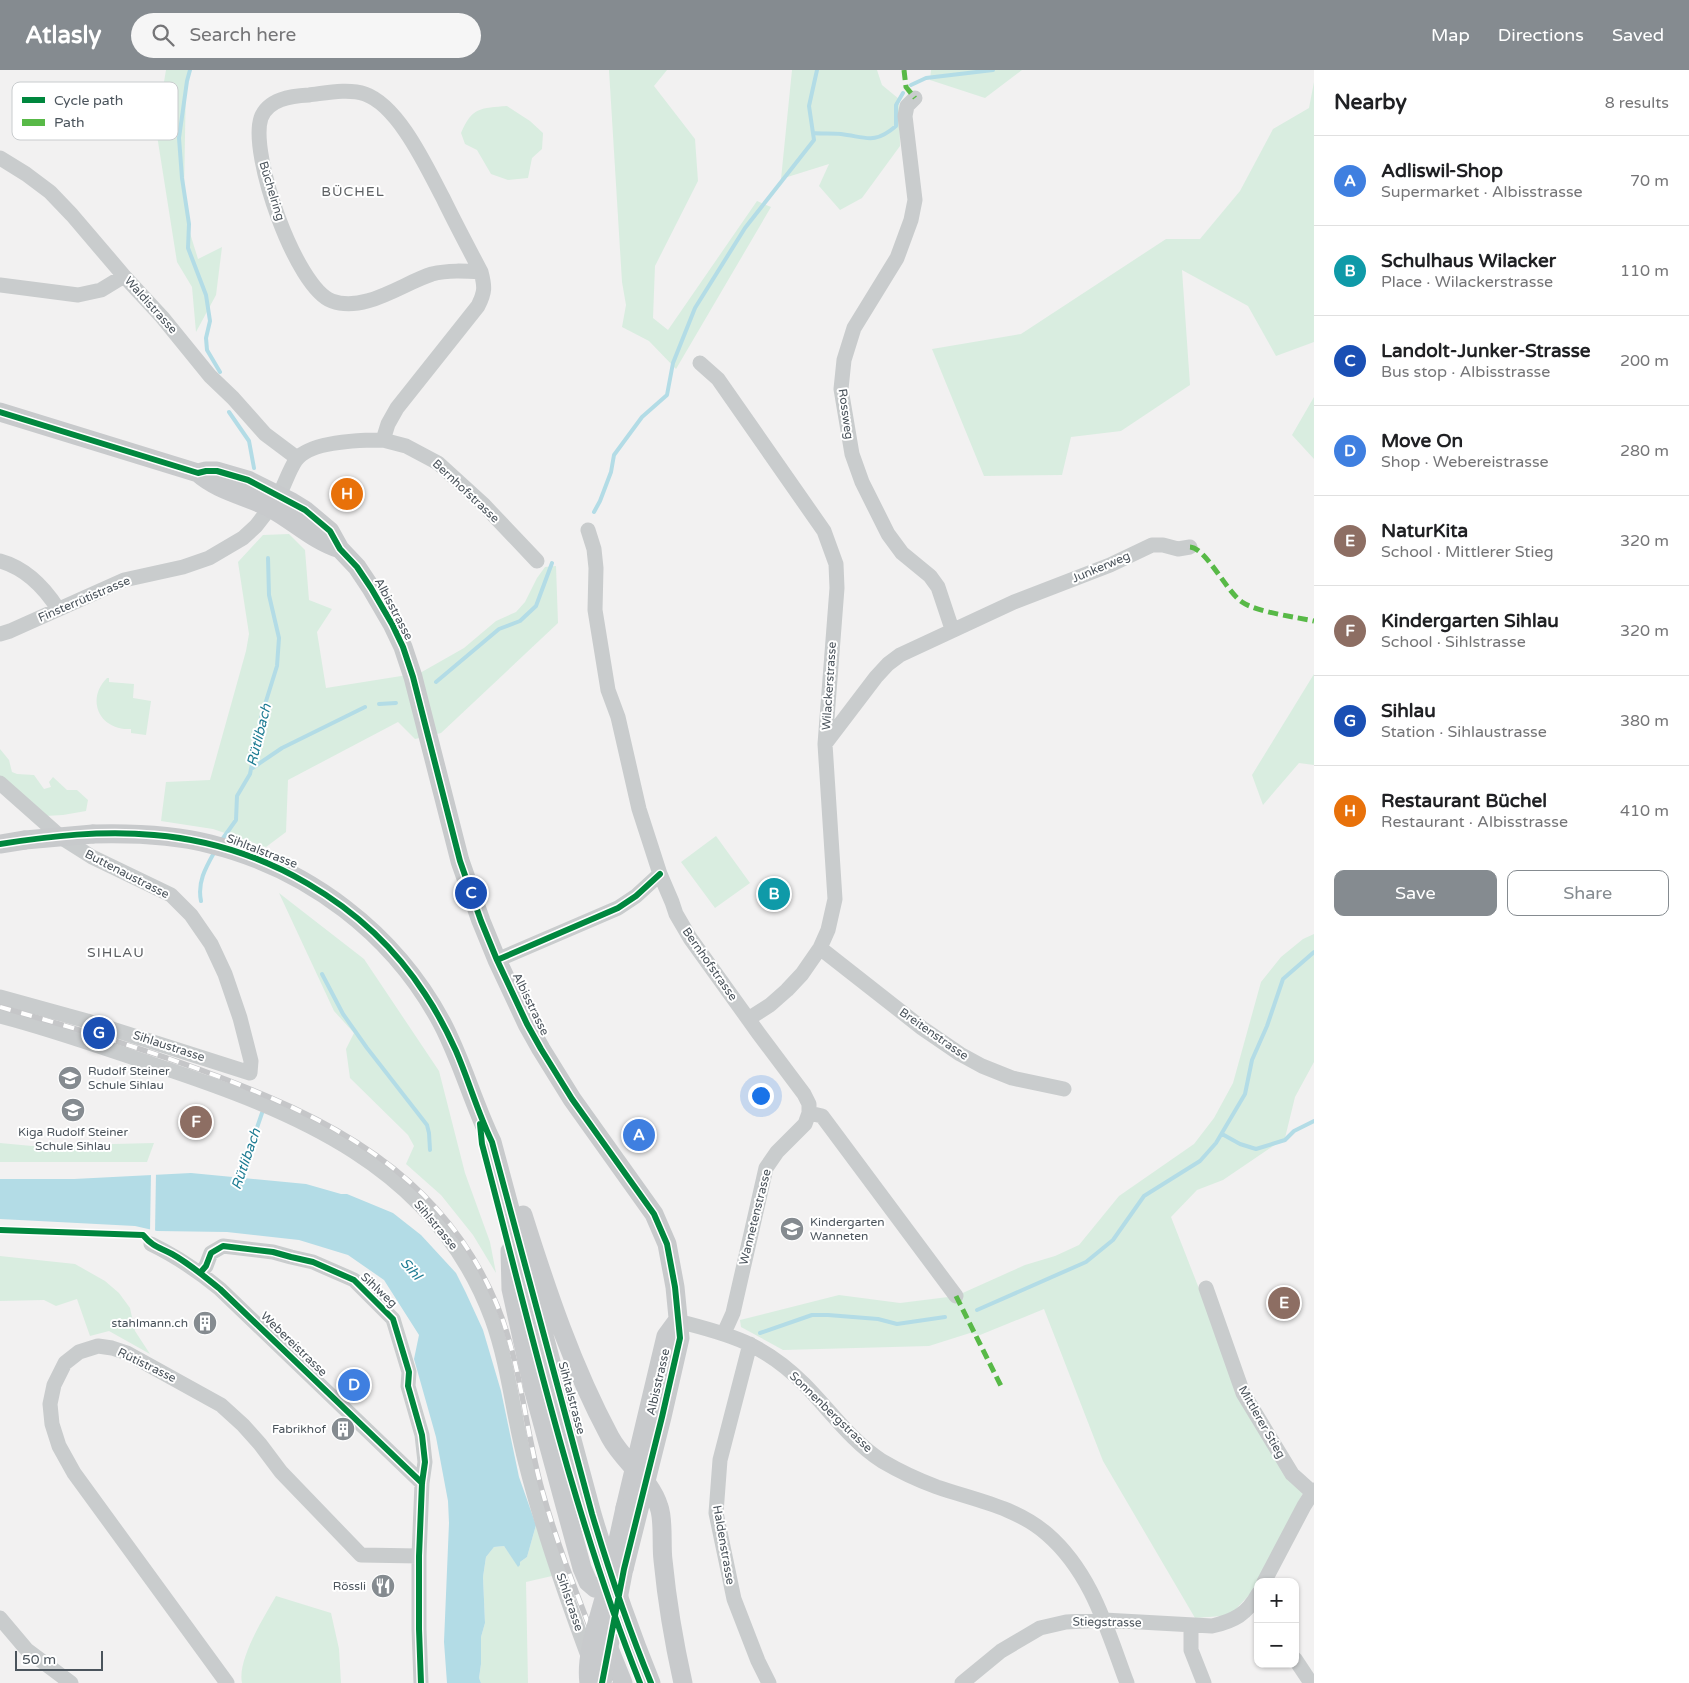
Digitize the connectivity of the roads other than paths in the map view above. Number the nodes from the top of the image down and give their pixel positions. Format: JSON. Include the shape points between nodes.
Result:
{"nodes":[{"id":1,"x":915,"y":98,"type":"dead end"},
{"id":2,"x":0,"y":158,"type":"edge"},
{"id":3,"x":481,"y":272,"type":"junction"},
{"id":4,"x":124,"y":276,"type":"junction"},
{"id":5,"x":0,"y":285,"type":"edge"},
{"id":6,"x":700,"y":363,"type":"dead end"},
{"id":7,"x":0,"y":412,"type":"edge"},
{"id":8,"x":383,"y":440,"type":"junction"},
{"id":9,"x":297,"y":458,"type":"junction"},
{"id":10,"x":274,"y":501,"type":"junction"},
{"id":11,"x":588,"y":530,"type":"dead end"},
{"id":12,"x":1190,"y":547,"type":"dead end"},
{"id":13,"x":0,"y":560,"type":"edge"},
{"id":14,"x":537,"y":561,"type":"dead end"},
{"id":15,"x":58,"y":609,"type":"junction"},
{"id":16,"x":952,"y":630,"type":"junction"},
{"id":17,"x":0,"y":634,"type":"edge"},
{"id":18,"x":825,"y":744,"type":"junction"},
{"id":19,"x":0,"y":783,"type":"edge"},
{"id":20,"x":0,"y":844,"type":"edge"},
{"id":21,"x":660,"y":874,"type":"junction"},
{"id":22,"x":820,"y":948,"type":"junction"},
{"id":23,"x":497,"y":960,"type":"junction"},
{"id":24,"x":0,"y":997,"type":"edge"},
{"id":25,"x":0,"y":1016,"type":"edge"},
{"id":26,"x":748,"y":1019,"type":"junction"},
{"id":27,"x":250,"y":1073,"type":"joint"},
{"id":28,"x":1064,"y":1088,"type":"dead end"},
{"id":29,"x":809,"y":1113,"type":"junction"},
{"id":30,"x":479,"y":1117,"type":"junction"},
{"id":31,"x":492,"y":1142,"type":"junction"},
{"id":32,"x":151,"y":1244,"type":"dead end"},
{"id":33,"x":510,"y":1251,"type":"junction"},
{"id":34,"x":200,"y":1273,"type":"junction"},
{"id":35,"x":1206,"y":1288,"type":"dead end"},
{"id":36,"x":956,"y":1296,"type":"dead end"},
{"id":37,"x":677,"y":1321,"type":"junction"},
{"id":38,"x":724,"y":1333,"type":"junction"},
{"id":39,"x":750,"y":1344,"type":"junction"},
{"id":40,"x":640,"y":1474,"type":"junction"},
{"id":41,"x":422,"y":1483,"type":"junction"},
{"id":42,"x":1313,"y":1492,"type":"edge"},
{"id":43,"x":419,"y":1556,"type":"junction"},
{"id":44,"x":624,"y":1569,"type":"junction"},
{"id":45,"x":1266,"y":1578,"type":"edge"},
{"id":46,"x":606,"y":1591,"type":"junction"},
{"id":47,"x":1254,"y":1601,"type":"edge"},
{"id":48,"x":600,"y":1613,"type":"junction"},
{"id":49,"x":0,"y":1618,"type":"edge"},
{"id":50,"x":1104,"y":1620,"type":"junction"},
{"id":51,"x":1191,"y":1625,"type":"junction"},
{"id":52,"x":608,"y":1648,"type":"junction"},
{"id":53,"x":1299,"y":1665,"type":"edge"},
{"id":54,"x":71,"y":1683,"type":"edge"},
{"id":55,"x":227,"y":1683,"type":"edge"},
{"id":56,"x":421,"y":1683,"type":"edge"},
{"id":57,"x":589,"y":1683,"type":"edge"},
{"id":58,"x":601,"y":1683,"type":"edge"},
{"id":59,"x":623,"y":1683,"type":"edge"},
{"id":60,"x":640,"y":1683,"type":"edge"},
{"id":61,"x":651,"y":1683,"type":"edge"},
{"id":62,"x":683,"y":1683,"type":"edge"},
{"id":63,"x":768,"y":1683,"type":"edge"},
{"id":64,"x":962,"y":1683,"type":"edge"},
{"id":65,"x":1127,"y":1683,"type":"edge"},
{"id":66,"x":1204,"y":1683,"type":"edge"},
{"id":67,"x":1310,"y":1683,"type":"edge"}],
"edges":[{"from":1,"to":16,"type":"street","name":"Rossweg","via":[[907,106],[905,116],[915,200],[911,220],[897,258],[854,328],[844,360],[841,389],[852,454],[862,482],[888,534],[902,553],[930,576],[938,587]]},
{"from":2,"to":4,"type":"street","name":"Waldistrasse","via":[[50,192]]},
{"from":3,"to":3,"type":"street","name":"Büchelring","via":[[404,129],[373,98],[353,92],[294,96],[276,102],[265,112],[259,135],[266,178],[293,252],[310,282],[324,297],[341,303],[366,302],[434,274]]},
{"from":3,"to":8,"type":"street","name":"Büchelring","via":[[485,285],[478,306],[396,408]]},
{"from":4,"to":5,"type":"street","via":[[101,290],[78,295]]},
{"from":4,"to":9,"type":"street","name":"Waldistrasse","via":[[265,434]]},
{"from":6,"to":18,"type":"street","name":"Wilackerstrasse","via":[[718,379],[824,531],[831,547],[837,588]]},
{"from":7,"to":10,"type":"main road","name":"Albisstrasse","via":[[198,473],[206,471],[248,480]]},
{"from":8,"to":9,"type":"street","via":[[346,440]]},
{"from":8,"to":14,"type":"street","name":"Bernhofstrasse","via":[[406,446],[438,463],[483,504]]},
{"from":9,"to":10,"type":"street"},
{"from":10,"to":15,"type":"street","name":"Finsterrütistrasse","via":[[256,526],[209,558],[124,580]]},
{"from":10,"to":23,"type":"main road","name":"Albisstrasse","via":[[305,510],[330,531],[340,549],[372,588],[392,624],[403,647],[422,708],[460,860]]},
{"from":11,"to":21,"type":"street","name":"Bernhofstrasse","via":[[594,549],[596,610],[608,690],[618,717],[639,809]]},
{"from":12,"to":16,"type":"street","name":"Junkerweg","via":[[1178,549],[1152,545]]},
{"from":13,"to":15,"type":"street","via":[[28,575]]},
{"from":15,"to":17,"type":"street","name":"Finsterrütistrasse"},
{"from":16,"to":18,"type":"street","name":"Junkerweg","via":[[888,664]]},
{"from":18,"to":22,"type":"street","name":"Wilackerstrasse","via":[[835,899]]},
{"from":19,"to":27,"type":"street","name":"Buttenaustrasse","via":[[62,838],[92,857],[171,895],[191,915],[211,944],[225,974],[251,1061]]},
{"from":20,"to":30,"type":"main road","name":"Sihltalstrasse","bridge":true,"via":[[93,834],[168,836],[249,856],[318,888],[371,931],[425,993],[456,1052]]},
{"from":21,"to":23,"type":"street","via":[[618,908]]},
{"from":21,"to":26,"type":"street","name":"Bernhofstrasse","via":[[676,914]]},
{"from":22,"to":26,"type":"street","name":"Wilackerstrasse","via":[[787,990]]},
{"from":22,"to":28,"type":"street","name":"Breitenstrasse","via":[[960,1054],[1012,1078]]},
{"from":23,"to":37,"type":"main road","name":"Albisstrasse","via":[[541,1049],[660,1225],[673,1272]]},
{"from":24,"to":27,"type":"street","name":"Sihlaustrasse"},
{"from":25,"to":58,"type":"street","name":"Sihlstrasse","via":[[195,1078],[271,1106],[362,1156],[403,1188],[434,1219],[466,1264],[492,1318],[541,1521]]},
{"from":26,"to":29,"type":"street","name":"Bernhofstrasse","via":[[804,1094]]},
{"from":29,"to":36,"type":"street","via":[[822,1116]]},
{"from":29,"to":38,"type":"street","name":"Wannetenstrasse","via":[[805,1124],[766,1168],[733,1313]]},
{"from":30,"to":31,"type":"main road","name":"Sihltalstrasse"},
{"from":30,"to":33,"type":"main road","name":"Sihltalstrasse","via":[[482,1144]]},
{"from":31,"to":40,"type":"main road","via":[[509,1169],[573,1360],[611,1439]]},
{"from":31,"to":61,"type":"main road","name":"Sihltalstrasse","via":[[592,1514],[610,1574]]},
{"from":32,"to":34,"type":"street","name":"Webereistrasse","via":[[173,1254]]},
{"from":33,"to":46,"type":"main road","bridge":true,"via":[[511,1290],[533,1388],[582,1568],[588,1582]]},
{"from":33,"to":60,"type":"main road","name":"Sihltalstrasse","via":[[582,1517],[602,1582]]},
{"from":34,"to":41,"type":"street","name":"Webereistrasse"},
{"from":34,"to":41,"type":"street","name":"Sihlweg","via":[[212,1253],[223,1246],[273,1252],[313,1262],[354,1280],[394,1318],[422,1435],[425,1462]]},
{"from":35,"to":42,"type":"street","name":"Mittlerer Stieg","via":[[1243,1393],[1292,1474]]},
{"from":37,"to":38,"type":"street","name":"Sonnenbergstrasse"},
{"from":37,"to":40,"type":"main road","name":"Albisstrasse","via":[[680,1338],[676,1360]]},
{"from":38,"to":39,"type":"street","name":"Sonnenbergstrasse"},
{"from":39,"to":50,"type":"street","name":"Sonnenbergstrasse","via":[[780,1362],[859,1442],[882,1460],[938,1487],[1005,1508],[1048,1534],[1086,1582]]},
{"from":39,"to":63,"type":"street","name":"Haldenstrasse","via":[[720,1460],[716,1512],[734,1600]]},
{"from":40,"to":44,"type":"main road","name":"Albisstrasse"},
{"from":40,"to":46,"type":"main road","name":"Albisstrasse","bridge":true,"via":[[625,1508]]},
{"from":40,"to":62,"type":"main road","via":[[651,1487],[660,1509],[666,1590]]},
{"from":41,"to":43,"type":"street"},
{"from":42,"to":45,"type":"street"},
{"from":43,"to":55,"type":"street","name":"Rütistrasse","via":[[361,1555],[280,1472],[260,1444],[221,1405],[127,1353],[98,1346],[79,1352],[66,1363],[54,1385],[50,1404],[59,1446],[74,1473]]},
{"from":43,"to":56,"type":"street"},
{"from":44,"to":46,"type":"main road","bridge":true},
{"from":44,"to":52,"type":"main road","name":"Albisstrasse","bridge":true},
{"from":46,"to":48,"type":"main road","name":"Albisstrasse","bridge":true},
{"from":47,"to":51,"type":"street","name":"Stiegstrasse","via":[[1228,1623]]},
{"from":48,"to":52,"type":"main road","bridge":true},
{"from":48,"to":57,"type":"main road","name":"Albisstrasse","bridge":true,"via":[[590,1654]]},
{"from":49,"to":54,"type":"street","via":[[27,1650]]},
{"from":50,"to":51,"type":"street","name":"Stiegstrasse"},
{"from":50,"to":64,"type":"street","name":"Stiegstrasse","via":[[1066,1622],[1040,1628],[1001,1651]]},
{"from":50,"to":65,"type":"street","name":"Sonnenbergstrasse"},
{"from":51,"to":66,"type":"street","via":[[1191,1650]]},
{"from":52,"to":58,"type":"main road","name":"Albisstrasse","bridge":true},
{"from":52,"to":59,"type":"main road"},
{"from":53,"to":67,"type":"street"}]}
